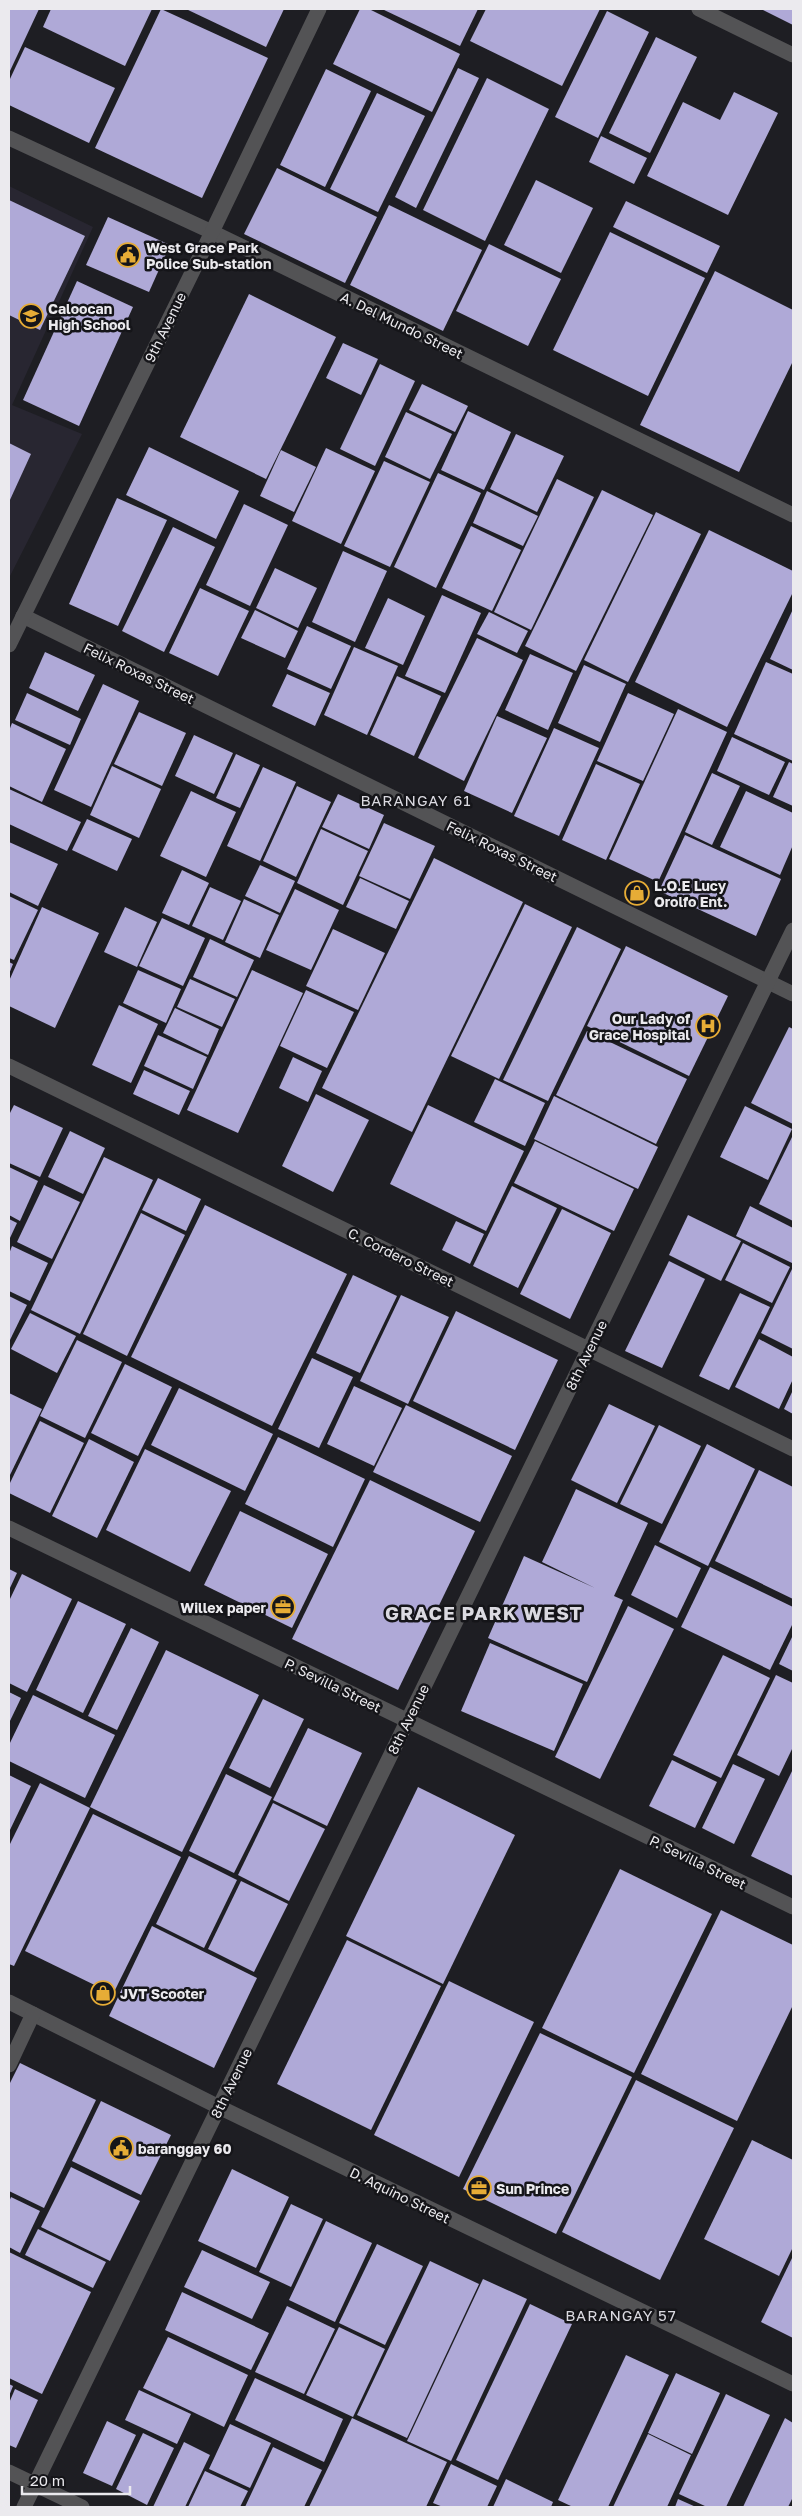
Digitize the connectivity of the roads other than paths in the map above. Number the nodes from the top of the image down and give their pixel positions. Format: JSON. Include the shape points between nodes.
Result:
{"nodes":[{"id":1,"x":319,"y":9,"type":"edge"},
{"id":2,"x":699,"y":9,"type":"edge"},
{"id":3,"x":793,"y":55,"type":"edge"},
{"id":4,"x":9,"y":138,"type":"edge"},
{"id":5,"x":212,"y":232,"type":"junction"},
{"id":6,"x":793,"y":515,"type":"edge"},
{"id":7,"x":23,"y":616,"type":"junction"},
{"id":8,"x":9,"y":645,"type":"edge"},
{"id":9,"x":793,"y":930,"type":"edge"},
{"id":10,"x":768,"y":982,"type":"junction"},
{"id":11,"x":793,"y":994,"type":"edge"},
{"id":12,"x":9,"y":1066,"type":"edge"},
{"id":13,"x":589,"y":1349,"type":"junction"},
{"id":14,"x":793,"y":1448,"type":"edge"},
{"id":15,"x":9,"y":1528,"type":"edge"},
{"id":16,"x":407,"y":1721,"type":"junction"},
{"id":17,"x":793,"y":1908,"type":"edge"},
{"id":18,"x":9,"y":2002,"type":"edge"},
{"id":19,"x":33,"y":2014,"type":"junction"},
{"id":20,"x":9,"y":2065,"type":"edge"},
{"id":21,"x":219,"y":2108,"type":"junction"},
{"id":22,"x":793,"y":2384,"type":"edge"},
{"id":23,"x":9,"y":2472,"type":"edge"},
{"id":24,"x":35,"y":2484,"type":"junction"},
{"id":25,"x":24,"y":2507,"type":"edge"},
{"id":26,"x":82,"y":2507,"type":"edge"}],
"edges":[{"from":1,"to":5,"type":"street","name":"9th Avenue"},
{"from":2,"to":3,"type":"street"},
{"from":4,"to":5,"type":"street","name":"A. Del Mundo Street"},
{"from":5,"to":6,"type":"street","name":"A. Del Mundo Street"},
{"from":5,"to":7,"type":"street","name":"9th Avenue"},
{"from":7,"to":8,"type":"street","name":"9th Avenue"},
{"from":7,"to":10,"type":"street","name":"Felix Roxas Street"},
{"from":9,"to":10,"type":"street","name":"8th Avenue"},
{"from":10,"to":11,"type":"street","name":"Felix Roxas Street"},
{"from":10,"to":13,"type":"street","name":"8th Avenue"},
{"from":12,"to":13,"type":"street","name":"C. Cordero Street"},
{"from":13,"to":14,"type":"street","name":"C. Cordero Street"},
{"from":13,"to":16,"type":"street","name":"8th Avenue"},
{"from":15,"to":16,"type":"street","name":"P. Sevilla Street"},
{"from":16,"to":17,"type":"street","name":"P. Sevilla Street"},
{"from":16,"to":21,"type":"street","name":"8th Avenue"},
{"from":18,"to":19,"type":"street","name":"D. Aquino Street"},
{"from":19,"to":20,"type":"street"},
{"from":19,"to":21,"type":"street","name":"D. Aquino Street"},
{"from":21,"to":22,"type":"street","name":"D. Aquino Street"},
{"from":21,"to":24,"type":"street","name":"8th Avenue"},
{"from":23,"to":24,"type":"street"},
{"from":24,"to":25,"type":"street","name":"8th Avenue"},
{"from":24,"to":26,"type":"street"}]}
